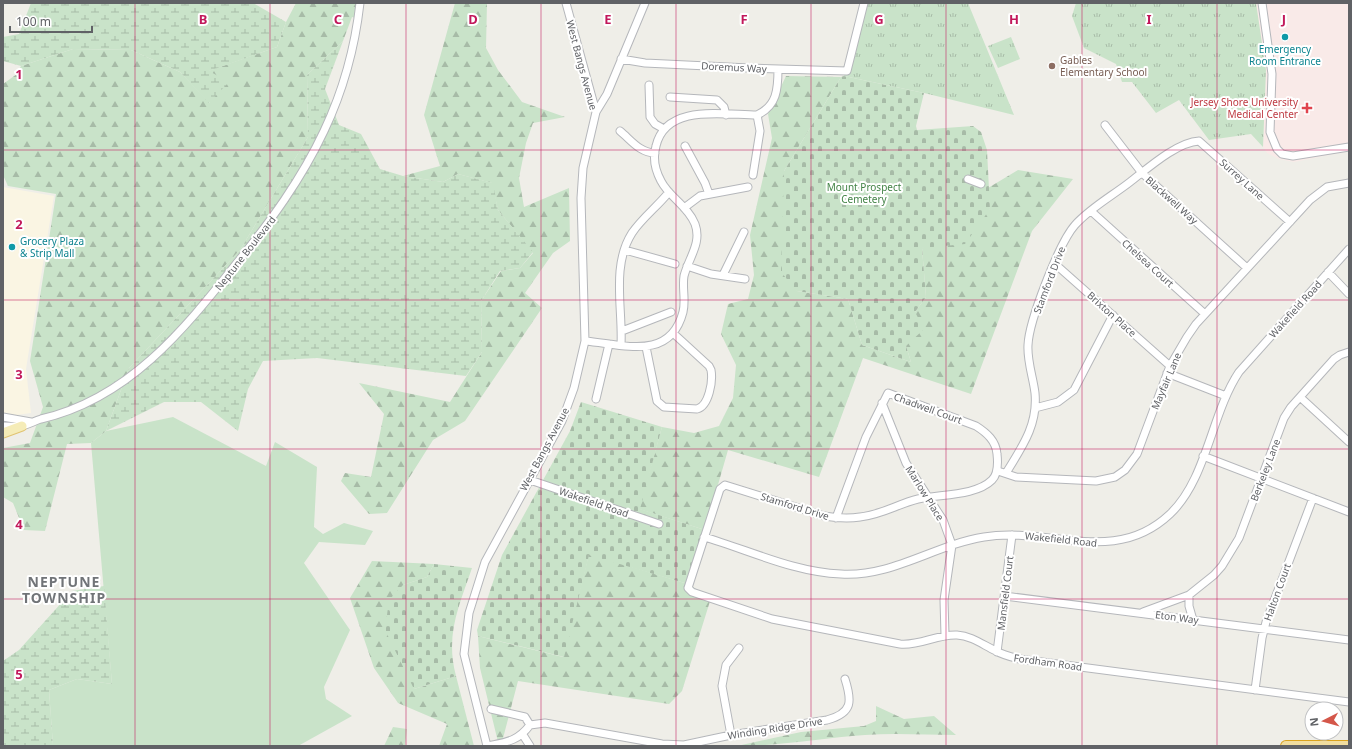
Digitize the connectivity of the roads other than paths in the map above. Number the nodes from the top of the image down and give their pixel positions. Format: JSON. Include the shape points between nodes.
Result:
{"nodes":[{"id":1,"x":360,"y":3,"type":"edge"},
{"id":2,"x":566,"y":3,"type":"edge"},
{"id":3,"x":645,"y":3,"type":"edge"},
{"id":4,"x":864,"y":3,"type":"edge"},
{"id":5,"x":1262,"y":3,"type":"edge"},
{"id":6,"x":621,"y":59,"type":"junction"},
{"id":7,"x":778,"y":69,"type":"junction"},
{"id":8,"x":649,"y":85,"type":"dead end"},
{"id":9,"x":670,"y":97,"type":"dead end"},
{"id":10,"x":596,"y":112,"type":"junction"},
{"id":11,"x":726,"y":115,"type":"junction"},
{"id":12,"x":757,"y":115,"type":"junction"},
{"id":13,"x":1105,"y":125,"type":"dead end"},
{"id":14,"x":664,"y":129,"type":"junction"},
{"id":15,"x":620,"y":131,"type":"dead end"},
{"id":16,"x":1192,"y":143,"type":"joint"},
{"id":17,"x":685,"y":146,"type":"dead end"},
{"id":18,"x":1349,"y":147,"type":"edge"},
{"id":19,"x":655,"y":153,"type":"junction"},
{"id":20,"x":1142,"y":173,"type":"junction"},
{"id":21,"x":753,"y":175,"type":"dead end"},
{"id":22,"x":968,"y":179,"type":"dead end"},
{"id":23,"x":1349,"y":183,"type":"edge"},
{"id":24,"x":981,"y":184,"type":"dead end"},
{"id":25,"x":748,"y":187,"type":"dead end"},
{"id":26,"x":669,"y":192,"type":"junction"},
{"id":27,"x":709,"y":194,"type":"junction"},
{"id":28,"x":684,"y":208,"type":"junction"},
{"id":29,"x":1091,"y":211,"type":"junction"},
{"id":30,"x":1290,"y":222,"type":"junction"},
{"id":31,"x":744,"y":232,"type":"dead end"},
{"id":32,"x":1349,"y":249,"type":"edge"},
{"id":33,"x":624,"y":250,"type":"junction"},
{"id":34,"x":1054,"y":263,"type":"junction"},
{"id":35,"x":675,"y":264,"type":"dead end"},
{"id":36,"x":687,"y":266,"type":"junction"},
{"id":37,"x":1247,"y":268,"type":"junction"},
{"id":38,"x":1328,"y":272,"type":"junction"},
{"id":39,"x":723,"y":275,"type":"junction"},
{"id":40,"x":744,"y":279,"type":"dead end"},
{"id":41,"x":1349,"y":294,"type":"edge"},
{"id":42,"x":671,"y":312,"type":"dead end"},
{"id":43,"x":1205,"y":314,"type":"junction"},
{"id":44,"x":1113,"y":315,"type":"junction"},
{"id":45,"x":622,"y":331,"type":"junction"},
{"id":46,"x":673,"y":333,"type":"junction"},
{"id":47,"x":585,"y":341,"type":"junction"},
{"id":48,"x":609,"y":344,"type":"junction"},
{"id":49,"x":621,"y":345,"type":"junction"},
{"id":50,"x":646,"y":347,"type":"junction"},
{"id":51,"x":1349,"y":352,"type":"edge"},
{"id":52,"x":1169,"y":370,"type":"junction"},
{"id":53,"x":1226,"y":396,"type":"junction"},
{"id":54,"x":1300,"y":397,"type":"junction"},
{"id":55,"x":596,"y":399,"type":"dead end"},
{"id":56,"x":882,"y":403,"type":"junction"},
{"id":57,"x":1035,"y":408,"type":"junction"},
{"id":58,"x":3,"y":417,"type":"edge"},
{"id":59,"x":31,"y":422,"type":"junction"},
{"id":60,"x":3,"y":426,"type":"edge"},
{"id":61,"x":22,"y":426,"type":"junction"},
{"id":62,"x":3,"y":433,"type":"edge"},
{"id":63,"x":1349,"y":442,"type":"edge"},
{"id":64,"x":1203,"y":456,"type":"junction"},
{"id":65,"x":997,"y":471,"type":"junction"},
{"id":66,"x":1006,"y":473,"type":"junction"},
{"id":67,"x":1262,"y":478,"type":"junction"},
{"id":68,"x":530,"y":480,"type":"junction"},
{"id":69,"x":930,"y":497,"type":"junction"},
{"id":70,"x":1313,"y":498,"type":"junction"},
{"id":71,"x":1349,"y":512,"type":"edge"},
{"id":72,"x":836,"y":518,"type":"junction"},
{"id":73,"x":659,"y":524,"type":"dead end"},
{"id":74,"x":1012,"y":535,"type":"junction"},
{"id":75,"x":704,"y":537,"type":"junction"},
{"id":76,"x":952,"y":545,"type":"junction"},
{"id":77,"x":1188,"y":595,"type":"junction"},
{"id":78,"x":1005,"y":596,"type":"junction"},
{"id":79,"x":1143,"y":612,"type":"junction"},
{"id":80,"x":1194,"y":620,"type":"junction"},
{"id":81,"x":1264,"y":629,"type":"junction"},
{"id":82,"x":945,"y":635,"type":"junction"},
{"id":83,"x":1349,"y":640,"type":"edge"},
{"id":84,"x":739,"y":648,"type":"dead end"},
{"id":85,"x":997,"y":652,"type":"junction"},
{"id":86,"x":845,"y":679,"type":"dead end"},
{"id":87,"x":1255,"y":690,"type":"junction"},
{"id":88,"x":1349,"y":702,"type":"edge"},
{"id":89,"x":491,"y":709,"type":"dead end"},
{"id":90,"x":530,"y":725,"type":"junction"},
{"id":91,"x":523,"y":735,"type":"junction"},
{"id":92,"x":731,"y":735,"type":"junction"},
{"id":93,"x":486,"y":746,"type":"edge"},
{"id":94,"x":530,"y":746,"type":"edge"},
{"id":95,"x":1286,"y":746,"type":"edge"},
{"id":96,"x":1349,"y":746,"type":"edge"}],
"edges":[{"from":1,"to":59,"type":"street","name":"Neptune Boulevard","via":[[351,54],[330,118],[299,179],[264,229],[182,331],[149,362],[125,380],[87,402],[54,416]]},
{"from":2,"to":10,"type":"street","name":"West Bangs Avenue"},
{"from":3,"to":6,"type":"street"},
{"from":4,"to":7,"type":"street","name":"Doremus Way","via":[[847,71]]},
{"from":5,"to":18,"type":"street","via":[[1272,74],[1270,132],[1277,149],[1282,154],[1293,156]]},
{"from":6,"to":7,"type":"street","name":"Doremus Way"},
{"from":6,"to":10,"type":"street","via":[[607,94]]},
{"from":7,"to":12,"type":"street","via":[[774,100],[767,109]]},
{"from":8,"to":14,"type":"street","via":[[650,117],[655,124]]},
{"from":9,"to":11,"type":"street","via":[[717,100],[724,107]]},
{"from":10,"to":47,"type":"street","name":"West Bangs Avenue","via":[[583,168],[581,198]]},
{"from":11,"to":12,"type":"street"},
{"from":11,"to":14,"type":"street","via":[[688,115]]},
{"from":12,"to":21,"type":"street","via":[[760,131]]},
{"from":13,"to":20,"type":"street","name":"Blackwell Way"},
{"from":14,"to":19,"type":"street"},
{"from":15,"to":19,"type":"street","via":[[640,149]]},
{"from":16,"to":20,"type":"street","name":"Stamford Drive","via":[[1174,151]]},
{"from":16,"to":30,"type":"street","name":"Surrey Lane","via":[[1202,143]]},
{"from":17,"to":27,"type":"street"},
{"from":19,"to":26,"type":"street","via":[[660,180]]},
{"from":20,"to":29,"type":"street","name":"Stamford Drive"},
{"from":20,"to":37,"type":"street","name":"Blackwell Way"},
{"from":22,"to":24,"type":"street"},
{"from":23,"to":30,"type":"street","name":"Mayfair Lane","via":[[1321,190]]},
{"from":25,"to":27,"type":"street"},
{"from":26,"to":28,"type":"street"},
{"from":26,"to":33,"type":"street","via":[[634,230]]},
{"from":27,"to":28,"type":"street","via":[[695,198]]},
{"from":28,"to":36,"type":"street","via":[[691,216],[697,233],[696,246]]},
{"from":29,"to":34,"type":"street","name":"Stamford Drive","via":[[1069,233]]},
{"from":29,"to":43,"type":"street","name":"Chelsea Court"},
{"from":30,"to":37,"type":"street","name":"Mayfair Lane"},
{"from":31,"to":39,"type":"street"},
{"from":32,"to":38,"type":"street","name":"Wakefield Road"},
{"from":33,"to":35,"type":"street"},
{"from":33,"to":45,"type":"street","via":[[620,278]]},
{"from":34,"to":44,"type":"street","name":"Brixton Place"},
{"from":34,"to":57,"type":"street","name":"Stamford Drive","via":[[1028,337]]},
{"from":36,"to":39,"type":"street"},
{"from":36,"to":46,"type":"street","via":[[684,280],[684,310]]},
{"from":37,"to":43,"type":"street","name":"Mayfair Lane"},
{"from":38,"to":41,"type":"street"},
{"from":38,"to":53,"type":"street","name":"Wakefield Road","via":[[1245,364]]},
{"from":39,"to":40,"type":"street"},
{"from":42,"to":45,"type":"street"},
{"from":43,"to":52,"type":"street","name":"Mayfair Lane","via":[[1187,337]]},
{"from":44,"to":52,"type":"street","name":"Brixton Place"},
{"from":44,"to":57,"type":"street","via":[[1074,390],[1058,402]]},
{"from":45,"to":49,"type":"street"},
{"from":46,"to":50,"type":"street"},
{"from":46,"to":50,"type":"street","via":[[711,370],[706,403],[702,408],[659,405]]},
{"from":47,"to":48,"type":"street"},
{"from":47,"to":68,"type":"street","name":"West Bangs Avenue","via":[[566,410]]},
{"from":48,"to":49,"type":"street"},
{"from":48,"to":55,"type":"street"},
{"from":49,"to":50,"type":"street"},
{"from":51,"to":54,"type":"street","name":"Berkeley Lane","via":[[1336,357]]},
{"from":52,"to":53,"type":"street","name":"Brixton Place"},
{"from":52,"to":66,"type":"street","name":"Mayfair Lane","via":[[1136,454],[1129,466],[1120,474],[1096,481],[1016,477]]},
{"from":53,"to":64,"type":"street","name":"Wakefield Road"},
{"from":54,"to":63,"type":"street"},
{"from":54,"to":67,"type":"street","name":"Berkeley Lane","via":[[1284,418]]},
{"from":56,"to":65,"type":"street","name":"Chadwell Court","via":[[888,394],[976,426],[984,431],[995,447]]},
{"from":56,"to":69,"type":"street","name":"Marlow Place","via":[[906,463]]},
{"from":56,"to":72,"type":"street","name":"Chadwell Court","via":[[866,436]]},
{"from":57,"to":66,"type":"street","name":"Stamford Drive","via":[[1026,442]]},
{"from":58,"to":59,"type":"street","name":"Neptune Boulevard"},
{"from":59,"to":61,"type":"street","name":"Neptune Boulevard"},
{"from":60,"to":61,"type":"street","name":"Neptune Boulevard"},
{"from":61,"to":62,"type":"main road"},
{"from":64,"to":67,"type":"street"},
{"from":64,"to":74,"type":"street","name":"Wakefield Road","via":[[1191,485],[1179,504],[1162,521],[1138,535],[1118,541],[1097,543]]},
{"from":65,"to":66,"type":"street","name":"Mayfair Lane"},
{"from":65,"to":69,"type":"street","name":"Stamford Drive","via":[[991,481],[974,490]]},
{"from":67,"to":70,"type":"street"},
{"from":67,"to":77,"type":"street","name":"Berkeley Lane","via":[[1231,553],[1214,575]]},
{"from":68,"to":73,"type":"street","name":"Wakefield Road"},
{"from":68,"to":93,"type":"street","name":"West Bangs Avenue","via":[[485,562],[467,622],[464,654]]},
{"from":69,"to":72,"type":"street","name":"Stamford Drive","via":[[867,516]]},
{"from":69,"to":76,"type":"street","name":"Marlow Place","via":[[943,520]]},
{"from":70,"to":71,"type":"street"},
{"from":70,"to":81,"type":"street","name":"Halton Court"},
{"from":72,"to":75,"type":"street","name":"Stamford Drive","via":[[817,515],[728,485],[720,489]]},
{"from":74,"to":76,"type":"street","name":"Wakefield Road","via":[[984,537]]},
{"from":74,"to":78,"type":"street","name":"Mansfield Court"},
{"from":75,"to":76,"type":"street","name":"Wakefield Road","via":[[805,570],[842,575],[889,569]]},
{"from":75,"to":82,"type":"street","name":"Fordham Road","via":[[688,588],[692,592],[772,618],[900,644],[916,644]]},
{"from":76,"to":82,"type":"street","name":"Marlow Place","via":[[944,600]]},
{"from":77,"to":79,"type":"street","name":"Berkeley Lane"},
{"from":77,"to":80,"type":"street"},
{"from":78,"to":79,"type":"street","name":"Eton Way"},
{"from":78,"to":85,"type":"street","name":"Mansfield Court"},
{"from":79,"to":80,"type":"street","name":"Eton Way"},
{"from":80,"to":81,"type":"street","name":"Eton Way"},
{"from":81,"to":83,"type":"street","name":"Eton Way"},
{"from":81,"to":87,"type":"street","name":"Halton Court"},
{"from":82,"to":85,"type":"street","name":"Fordham Road","via":[[972,638]]},
{"from":84,"to":92,"type":"street","via":[[726,665],[722,686]]},
{"from":85,"to":87,"type":"street","name":"Fordham Road","via":[[1019,659]]},
{"from":86,"to":92,"type":"street","name":"Winding Ridge Drive","via":[[850,696],[849,704],[845,711],[835,717]]},
{"from":87,"to":88,"type":"street","name":"Fordham Road"},
{"from":89,"to":90,"type":"street","via":[[525,717]]},
{"from":90,"to":91,"type":"street"},
{"from":90,"to":92,"type":"street","name":"Winding Ridge Drive","via":[[544,723],[670,745],[693,744]]},
{"from":91,"to":93,"type":"street","via":[[512,741]]},
{"from":91,"to":94,"type":"street"},
{"from":95,"to":96,"type":"highway"}]}
